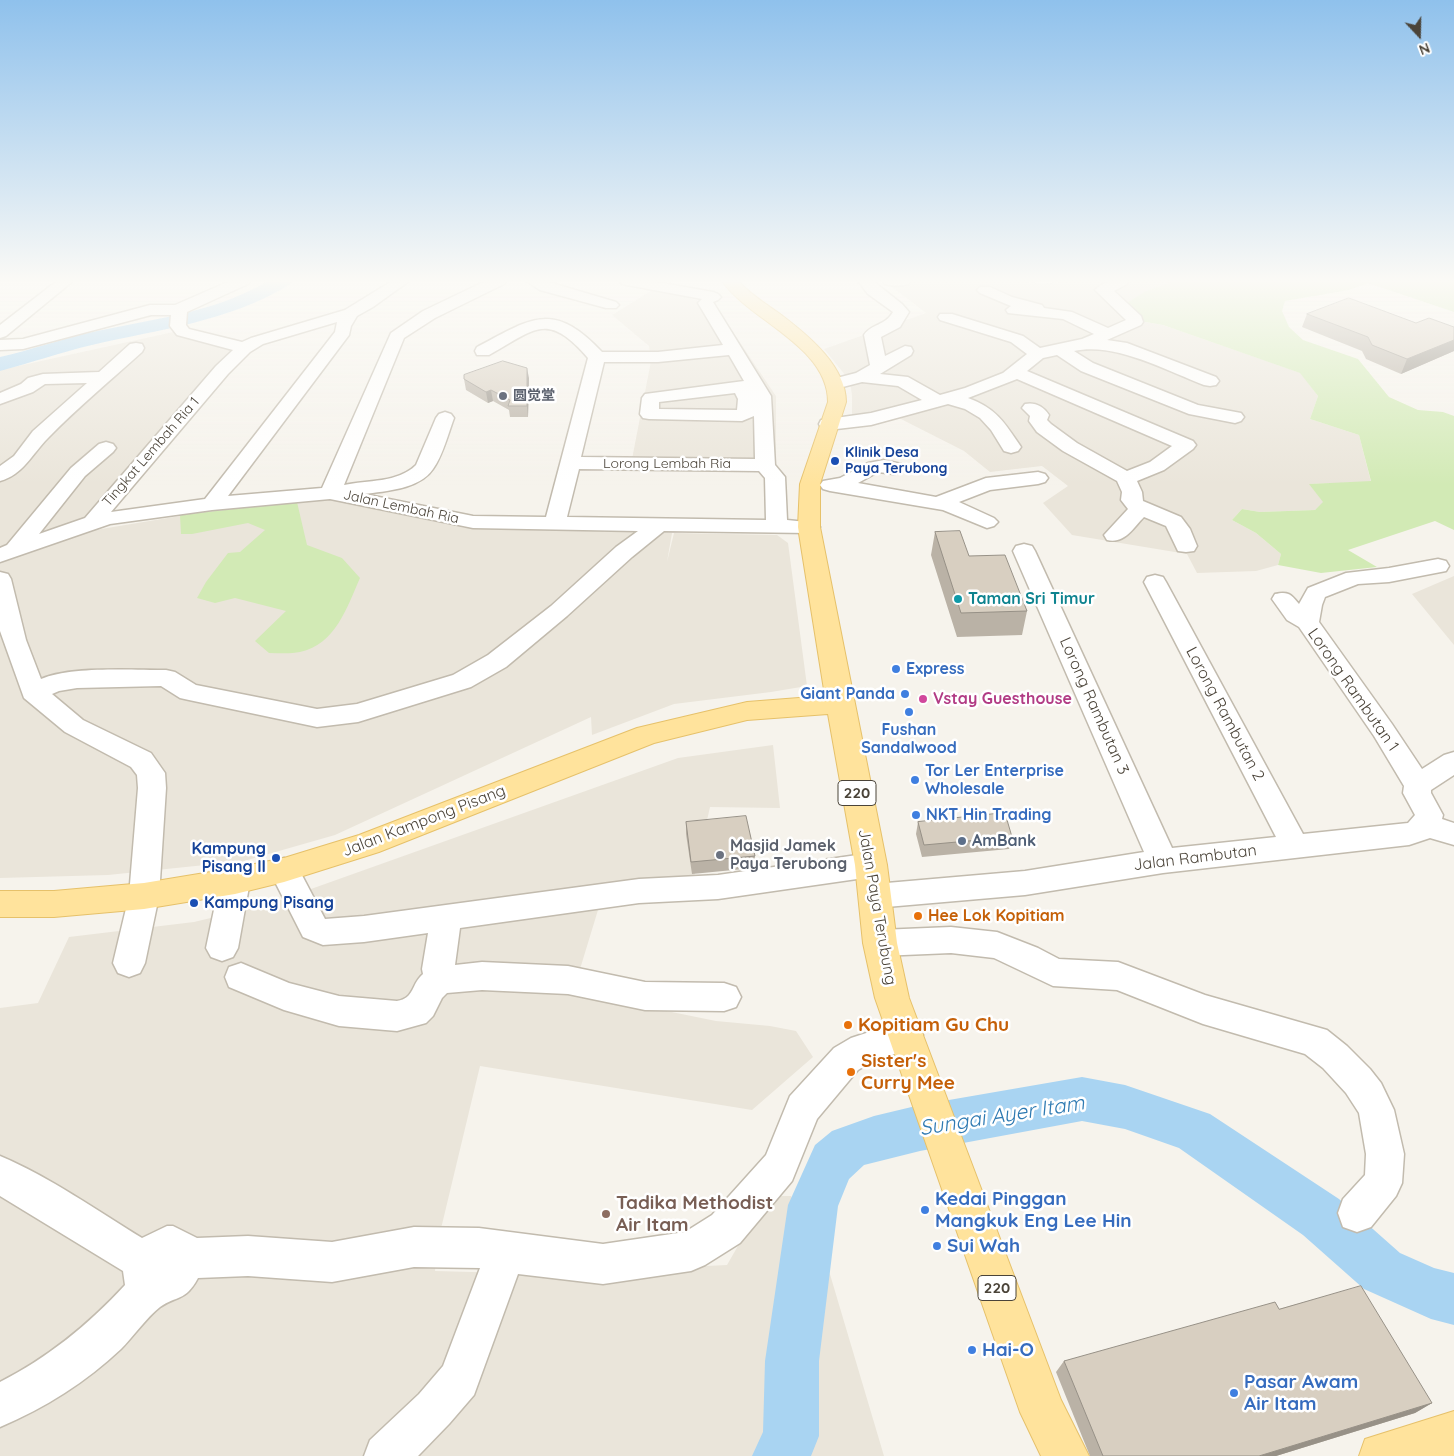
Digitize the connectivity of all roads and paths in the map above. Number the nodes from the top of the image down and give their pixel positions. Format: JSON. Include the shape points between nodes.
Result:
{"nodes":[{"id":1,"x":135,"y":349,"type":"edge"},
{"id":2,"x":243,"y":349,"type":"edge"},
{"id":3,"x":329,"y":349,"type":"edge"},
{"id":4,"x":393,"y":349,"type":"edge"},
{"id":5,"x":487,"y":349,"type":"edge"},
{"id":6,"x":590,"y":349,"type":"edge"},
{"id":7,"x":734,"y":349,"type":"joint"},
{"id":8,"x":810,"y":349,"type":"edge"},
{"id":9,"x":875,"y":349,"type":"edge"},
{"id":10,"x":1030,"y":349,"type":"edge"},
{"id":11,"x":1060,"y":349,"type":"joint"},
{"id":12,"x":1127,"y":349,"type":"edge"},
{"id":13,"x":483,"y":351,"type":"dead end"},
{"id":14,"x":905,"y":351,"type":"dead end"},
{"id":15,"x":1037,"y":354,"type":"junction"},
{"id":16,"x":597,"y":357,"type":"junction"},
{"id":17,"x":879,"y":366,"type":"junction"},
{"id":18,"x":1016,"y":372,"type":"junction"},
{"id":19,"x":862,"y":377,"type":"junction"},
{"id":20,"x":104,"y":378,"type":"junction"},
{"id":21,"x":1210,"y":381,"type":"dead end"},
{"id":22,"x":835,"y":384,"type":"junction"},
{"id":23,"x":749,"y":386,"type":"junction"},
{"id":24,"x":0,"y":399,"type":"edge"},
{"id":25,"x":942,"y":400,"type":"junction"},
{"id":26,"x":1031,"y":408,"type":"dead end"},
{"id":27,"x":1235,"y":417,"type":"dead end"},
{"id":28,"x":445,"y":418,"type":"dead end"},
{"id":29,"x":828,"y":424,"type":"junction"},
{"id":30,"x":1011,"y":447,"type":"dead end"},
{"id":31,"x":106,"y":448,"type":"dead end"},
{"id":32,"x":569,"y":463,"type":"junction"},
{"id":33,"x":765,"y":466,"type":"junction"},
{"id":34,"x":894,"y":468,"type":"dead end"},
{"id":35,"x":0,"y":475,"type":"edge"},
{"id":36,"x":1038,"y":478,"type":"dead end"},
{"id":37,"x":1126,"y":478,"type":"junction"},
{"id":38,"x":810,"y":484,"type":"junction"},
{"id":39,"x":838,"y":486,"type":"junction"},
{"id":40,"x":330,"y":493,"type":"junction"},
{"id":41,"x":939,"y":503,"type":"junction"},
{"id":42,"x":212,"y":504,"type":"junction"},
{"id":43,"x":1140,"y":509,"type":"junction"},
{"id":44,"x":92,"y":522,"type":"junction"},
{"id":45,"x":987,"y":522,"type":"dead end"},
{"id":46,"x":555,"y":523,"type":"junction"},
{"id":47,"x":659,"y":525,"type":"junction"},
{"id":48,"x":777,"y":527,"type":"junction"},
{"id":49,"x":809,"y":527,"type":"junction"},
{"id":50,"x":1115,"y":535,"type":"dead end"},
{"id":51,"x":1186,"y":546,"type":"dead end"},
{"id":52,"x":8,"y":551,"type":"edge"},
{"id":53,"x":1024,"y":551,"type":"dead end"},
{"id":54,"x":1438,"y":566,"type":"dead end"},
{"id":55,"x":0,"y":579,"type":"edge"},
{"id":56,"x":1155,"y":582,"type":"dead end"},
{"id":57,"x":1283,"y":599,"type":"dead end"},
{"id":58,"x":1307,"y":622,"type":"junction"},
{"id":59,"x":33,"y":692,"type":"junction"},
{"id":60,"x":840,"y":704,"type":"junction"},
{"id":61,"x":1454,"y":762,"type":"edge"},
{"id":62,"x":1418,"y":785,"type":"junction"},
{"id":63,"x":1426,"y":826,"type":"junction"},
{"id":64,"x":1454,"y":834,"type":"edge"},
{"id":65,"x":1295,"y":846,"type":"junction"},
{"id":66,"x":1163,"y":861,"type":"junction"},
{"id":67,"x":284,"y":870,"type":"junction"},
{"id":68,"x":873,"y":880,"type":"junction"},
{"id":69,"x":235,"y":881,"type":"junction"},
{"id":70,"x":144,"y":896,"type":"junction"},
{"id":71,"x":0,"y":904,"type":"edge"},
{"id":72,"x":446,"y":917,"type":"junction"},
{"id":73,"x":880,"y":943,"type":"junction"},
{"id":74,"x":222,"y":948,"type":"dead end"},
{"id":75,"x":129,"y":963,"type":"dead end"},
{"id":76,"x":241,"y":977,"type":"dead end"},
{"id":77,"x":440,"y":980,"type":"junction"},
{"id":78,"x":724,"y":997,"type":"dead end"},
{"id":79,"x":906,"y":1035,"type":"junction"},
{"id":80,"x":0,"y":1175,"type":"edge"},
{"id":81,"x":1357,"y":1213,"type":"dead end"},
{"id":82,"x":506,"y":1253,"type":"junction"},
{"id":83,"x":149,"y":1275,"type":"junction"},
{"id":84,"x":0,"y":1405,"type":"edge"},
{"id":85,"x":1043,"y":1412,"type":"junction"},
{"id":86,"x":1454,"y":1434,"type":"edge"},
{"id":87,"x":386,"y":1456,"type":"edge"},
{"id":88,"x":1050,"y":1456,"type":"edge"},
{"id":89,"x":1066,"y":1456,"type":"edge"},
{"id":90,"x":1382,"y":1456,"type":"edge"}],
"edges":[{"from":1,"to":20,"type":"street"},
{"from":2,"to":44,"type":"street","name":"Tingkat Lembah Ria 1"},
{"from":3,"to":42,"type":"street"},
{"from":4,"to":40,"type":"street"},
{"from":5,"to":13,"type":"street"},
{"from":6,"to":16,"type":"street"},
{"from":7,"to":16,"type":"street","via":[[658,357]]},
{"from":7,"to":23,"type":"street"},
{"from":8,"to":22,"type":"main road"},
{"from":9,"to":17,"type":"street"},
{"from":10,"to":15,"type":"street"},
{"from":11,"to":15,"type":"street"},
{"from":11,"to":27,"type":"street","via":[[1087,367],[1195,410]]},
{"from":12,"to":21,"type":"street"},
{"from":14,"to":17,"type":"street"},
{"from":15,"to":18,"type":"street"},
{"from":16,"to":32,"type":"street"},
{"from":17,"to":19,"type":"street"},
{"from":18,"to":25,"type":"street","via":[[990,386]]},
{"from":18,"to":37,"type":"street","via":[[1186,445],[1157,466]]},
{"from":19,"to":22,"type":"street"},
{"from":19,"to":25,"type":"street","via":[[902,381]]},
{"from":20,"to":24,"type":"street","via":[[43,379]]},
{"from":20,"to":35,"type":"street","via":[[40,435],[21,460]]},
{"from":22,"to":29,"type":"main road","name":"Jalan Paya Terubung","number":"220","via":[[837,402]]},
{"from":23,"to":23,"type":"street","via":[[746,414],[742,416],[649,414],[651,398]]},
{"from":23,"to":33,"type":"street","via":[[763,398]]},
{"from":25,"to":29,"type":"street","via":[[871,419]]},
{"from":25,"to":30,"type":"street","via":[[971,405],[993,419]]},
{"from":26,"to":37,"type":"street","via":[[1040,415],[1038,421],[1044,428],[1070,447]]},
{"from":28,"to":40,"type":"street","via":[[421,474],[397,482]]},
{"from":29,"to":38,"type":"main road","name":"Jalan Paya Terubung","number":"220"},
{"from":31,"to":52,"type":"street","via":[[78,472]]},
{"from":32,"to":33,"type":"street","name":"Lorong Lembah Ria"},
{"from":32,"to":46,"type":"street"},
{"from":33,"to":48,"type":"street","via":[[775,477]]},
{"from":34,"to":39,"type":"street","via":[[875,466]]},
{"from":36,"to":41,"type":"street","via":[[986,484]]},
{"from":37,"to":43,"type":"street","via":[[1132,492],[1131,500]]},
{"from":38,"to":39,"type":"street"},
{"from":38,"to":49,"type":"main road","name":"Jalan Paya Terubung","number":"220"},
{"from":39,"to":41,"type":"street"},
{"from":40,"to":42,"type":"street","name":"Jalan Lembah Ria"},
{"from":40,"to":46,"type":"street","name":"Jalan Lembah Ria","via":[[473,522]]},
{"from":41,"to":45,"type":"street"},
{"from":42,"to":44,"type":"street","name":"Jalan Lembah Ria"},
{"from":43,"to":50,"type":"street"},
{"from":43,"to":51,"type":"street","via":[[1174,522]]},
{"from":44,"to":52,"type":"street","name":"Jalan Lembah Ria"},
{"from":46,"to":47,"type":"street","name":"Jalan Lembah Ria"},
{"from":47,"to":48,"type":"street","name":"Jalan Lembah Ria"},
{"from":47,"to":59,"type":"street","via":[[497,661],[462,681],[358,713],[317,718],[189,692],[166,678],[77,680],[54,683]]},
{"from":48,"to":49,"type":"street","name":"Jalan Lembah Ria"},
{"from":49,"to":60,"type":"main road","name":"Jalan Paya Terubung","number":"220"},
{"from":53,"to":66,"type":"street","name":"Lorong Rambutan 3"},
{"from":54,"to":58,"type":"street","via":[[1354,578],[1316,593]]},
{"from":55,"to":59,"type":"street","via":[[14,640]]},
{"from":56,"to":65,"type":"street","name":"Lorong Rambutan 2"},
{"from":57,"to":58,"type":"street","name":"Lorong Rambutan 1","via":[[1295,615]]},
{"from":58,"to":62,"type":"street","name":"Lorong Rambutan 1"},
{"from":59,"to":70,"type":"street","via":[[74,726],[141,760],[151,773]]},
{"from":60,"to":67,"type":"main road","name":"Jalan Kampong Pisang","via":[[747,711],[647,735],[368,844]]},
{"from":60,"to":68,"type":"main road","name":"Jalan Paya Terubung","number":"220"},
{"from":61,"to":62,"type":"street"},
{"from":62,"to":63,"type":"street","via":[[1417,793],[1429,816]]},
{"from":63,"to":64,"type":"street"},
{"from":63,"to":65,"type":"street","name":"Jalan Rambutan","via":[[1409,834]]},
{"from":65,"to":66,"type":"street","name":"Jalan Rambutan"},
{"from":66,"to":68,"type":"street","name":"Jalan Rambutan","via":[[1025,883]]},
{"from":67,"to":69,"type":"main road","name":"Jalan Kampong Pisang"},
{"from":67,"to":72,"type":"street","name":"Jalan Rambutan","via":[[314,928],[323,932]]},
{"from":68,"to":72,"type":"street","name":"Jalan Rambutan","via":[[640,891]]},
{"from":68,"to":73,"type":"main road","name":"Jalan Paya Terubung","number":"220"},
{"from":69,"to":70,"type":"main road","name":"Jalan Kampong Pisang"},
{"from":69,"to":74,"type":"street"},
{"from":70,"to":71,"type":"main road","name":"Jalan Kampong Pisang","via":[[72,904]]},
{"from":70,"to":75,"type":"street"},
{"from":72,"to":77,"type":"street","via":[[438,969]]},
{"from":73,"to":79,"type":"main road","name":"Jalan Paya Terubung","number":"220","via":[[892,998]]},
{"from":73,"to":81,"type":"street","via":[[951,940],[997,945],[1053,972],[1118,976],[1203,1009],[1314,1041],[1358,1081],[1376,1110],[1385,1154],[1383,1182]]},
{"from":76,"to":77,"type":"street","via":[[284,996],[339,1011],[404,1016],[414,1013],[430,988]]},
{"from":77,"to":78,"type":"street","via":[[482,976],[568,980],[644,996]]},
{"from":79,"to":82,"type":"street","via":[[863,1050],[846,1060],[803,1108],[779,1168],[726,1229],[691,1251],[603,1264]]},
{"from":79,"to":85,"type":"main road","name":"Jalan Paya Terubung","number":"220"},
{"from":80,"to":83,"type":"street","via":[[66,1213]]},
{"from":82,"to":83,"type":"street","via":[[479,1248],[414,1247],[332,1262],[248,1256],[184,1260],[179,1248],[166,1246],[153,1253]]},
{"from":82,"to":87,"type":"street","via":[[459,1380],[434,1410]]},
{"from":83,"to":84,"type":"street","via":[[125,1316],[87,1352],[58,1374]]},
{"from":85,"to":88,"type":"main road","number":"220"},
{"from":85,"to":89,"type":"main road"},
{"from":86,"to":90,"type":"main road"}]}
